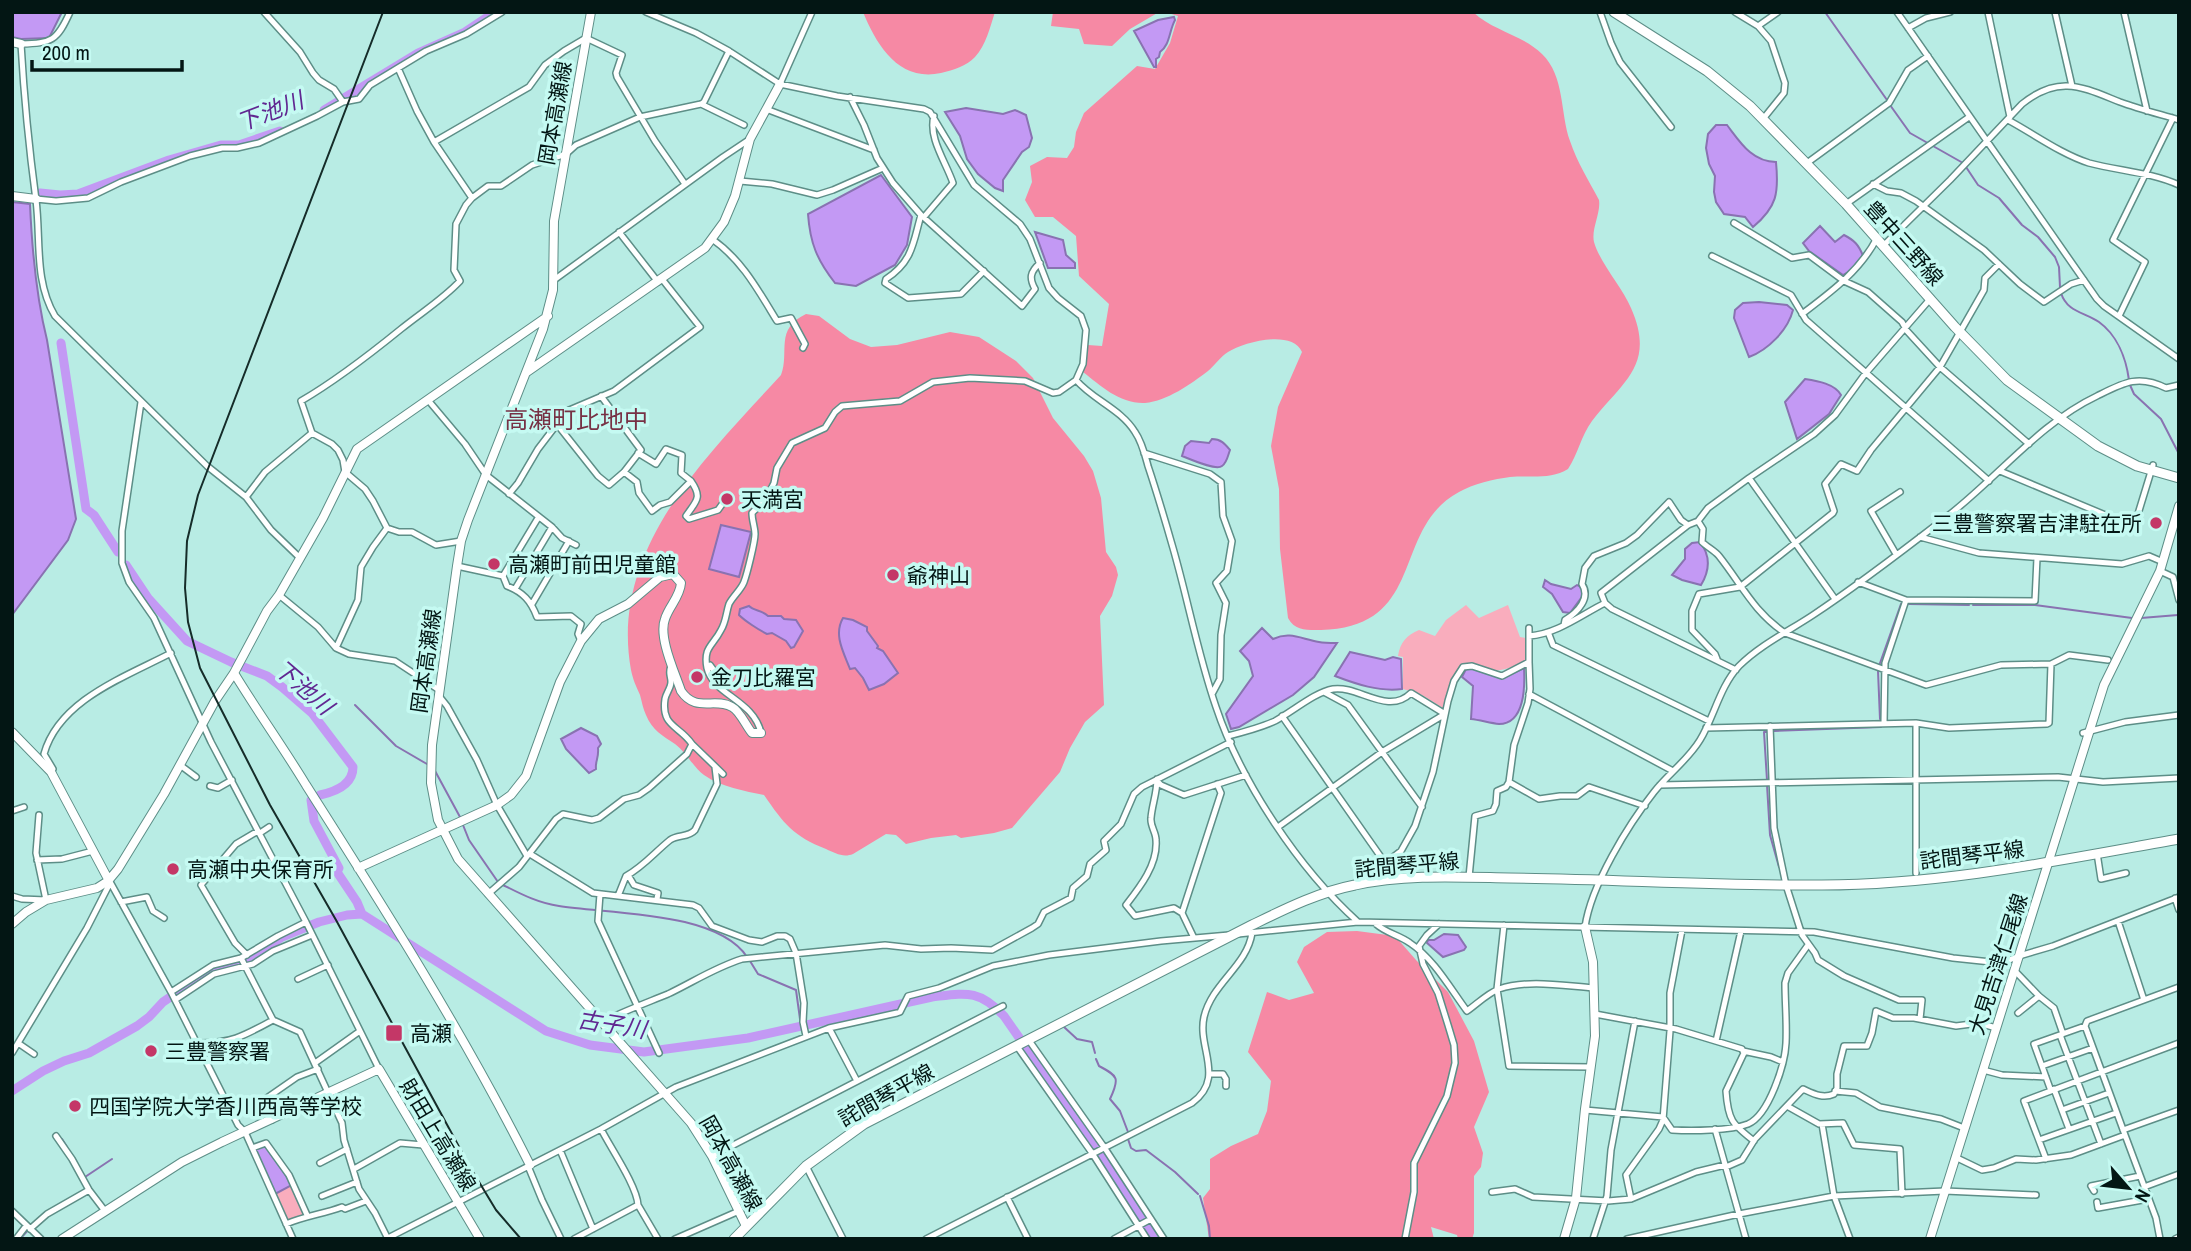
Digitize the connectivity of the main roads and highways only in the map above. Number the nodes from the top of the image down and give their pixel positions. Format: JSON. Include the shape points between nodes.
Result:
{"nodes":[{"id":1,"x":1614,"y":12,"type":"edge"},
{"id":2,"x":2179,"y":478,"type":"edge"},
{"id":3,"x":2179,"y":839,"type":"edge"},
{"id":4,"x":734,"y":1239,"type":"edge"}],
"edges":[{"from":1,"to":2,"type":"main road","name":"豊中三野線","via":[[1736,93],[2007,380],[2107,451]]},
{"from":3,"to":4,"type":"main road","name":"詫間琴平線","via":[[1970,874],[1872,884],[1424,877],[1355,885],[1289,907],[864,1124],[806,1166]]}]}
